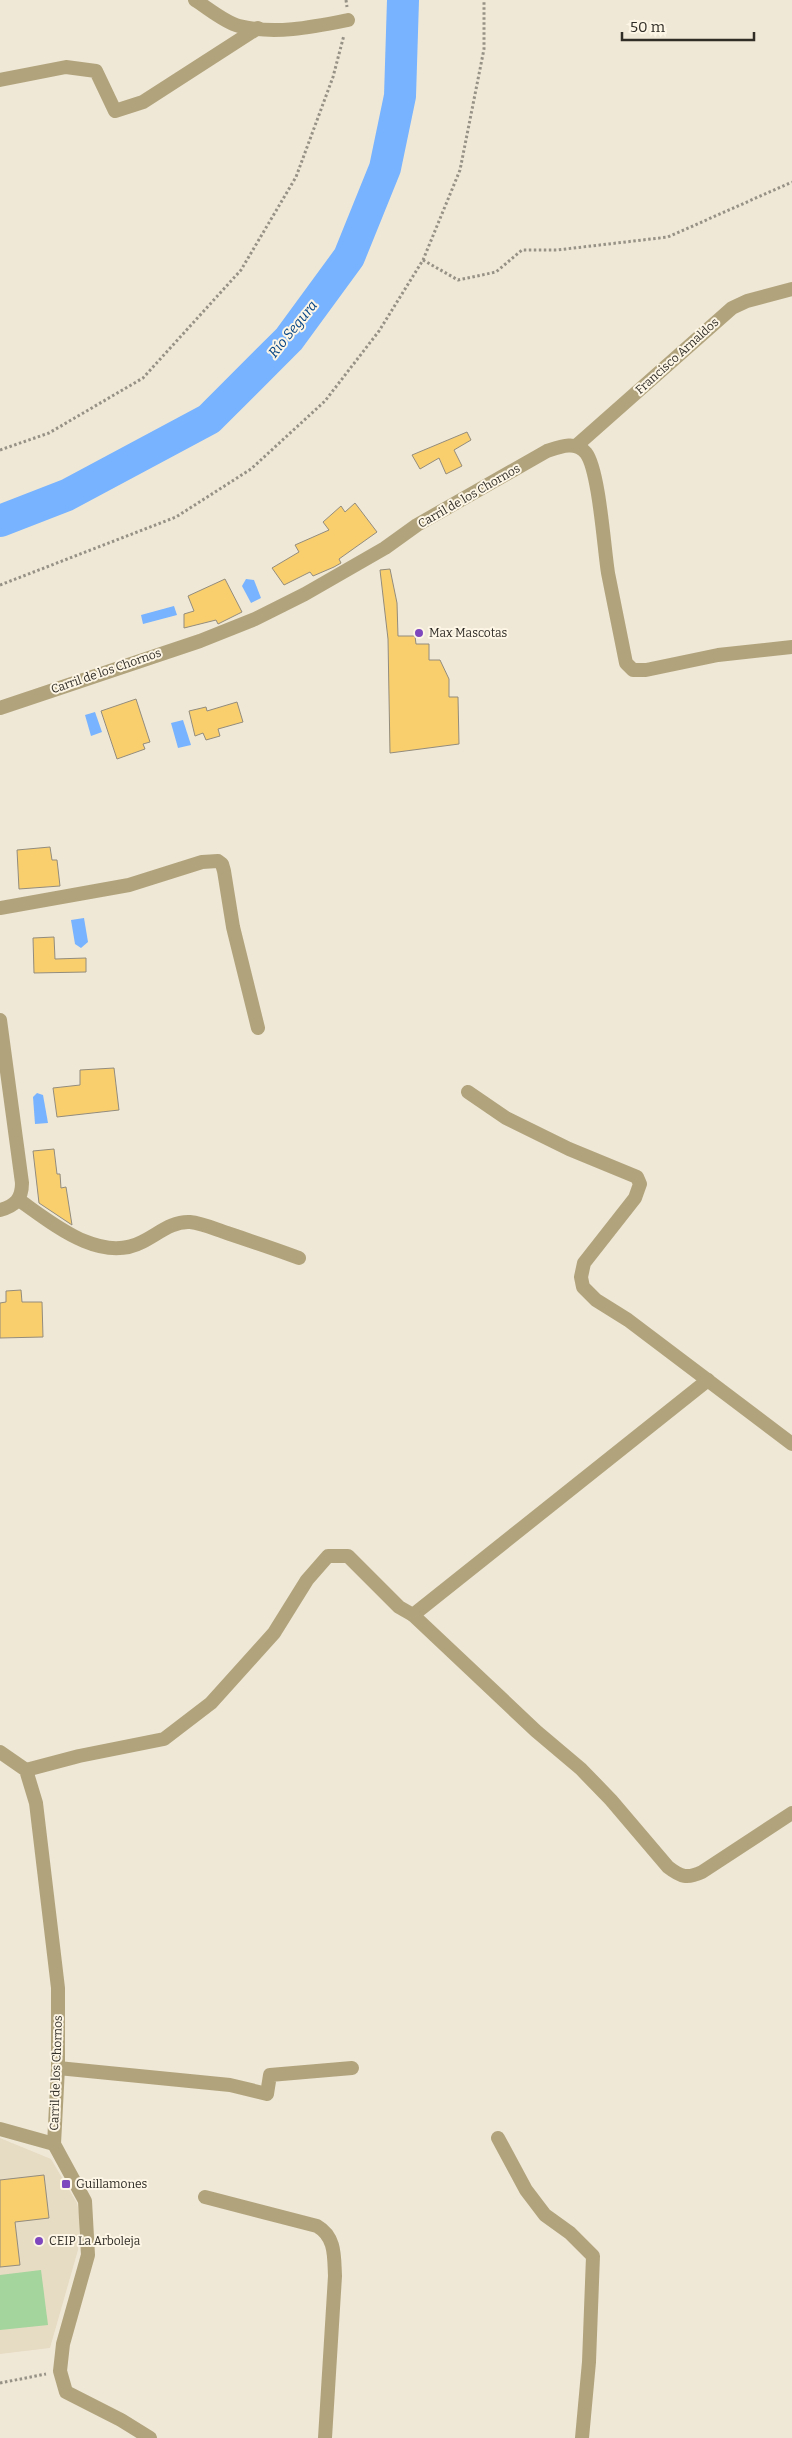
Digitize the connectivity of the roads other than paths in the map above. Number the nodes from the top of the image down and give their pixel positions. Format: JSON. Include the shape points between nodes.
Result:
{"nodes":[{"id":1,"x":195,"y":0,"type":"edge"},
{"id":2,"x":348,"y":20,"type":"road end"},
{"id":3,"x":258,"y":28,"type":"junction"},
{"id":4,"x":0,"y":80,"type":"edge"},
{"id":5,"x":792,"y":289,"type":"edge"},
{"id":6,"x":576,"y":446,"type":"junction"},
{"id":7,"x":792,"y":647,"type":"edge"},
{"id":8,"x":0,"y":708,"type":"edge"},
{"id":9,"x":0,"y":908,"type":"edge"},
{"id":10,"x":0,"y":1020,"type":"edge"},
{"id":11,"x":258,"y":1028,"type":"dead end"},
{"id":12,"x":1,"y":1041,"type":"edge"},
{"id":13,"x":468,"y":1092,"type":"dead end"},
{"id":14,"x":19,"y":1200,"type":"junction"},
{"id":15,"x":0,"y":1210,"type":"edge"},
{"id":16,"x":299,"y":1258,"type":"dead end"},
{"id":17,"x":708,"y":1380,"type":"junction"},
{"id":18,"x":792,"y":1444,"type":"edge"},
{"id":19,"x":414,"y":1615,"type":"junction"},
{"id":20,"x":0,"y":1752,"type":"edge"},
{"id":21,"x":26,"y":1770,"type":"junction"},
{"id":22,"x":792,"y":1812,"type":"edge"},
{"id":23,"x":58,"y":2068,"type":"junction"},
{"id":24,"x":352,"y":2068,"type":"dead end"},
{"id":25,"x":0,"y":2129,"type":"edge"},
{"id":26,"x":498,"y":2138,"type":"dead end"},
{"id":27,"x":54,"y":2144,"type":"junction"},
{"id":28,"x":205,"y":2197,"type":"dead end"},
{"id":29,"x":150,"y":2438,"type":"edge"},
{"id":30,"x":326,"y":2438,"type":"edge"},
{"id":31,"x":582,"y":2438,"type":"edge"}],
"edges":[{"from":1,"to":3,"type":"street","via":[[238,26]]},
{"from":2,"to":3,"type":"street","via":[[301,29]]},
{"from":3,"to":4,"type":"street","via":[[143,102],[115,111],[96,71],[66,67]]},
{"from":5,"to":6,"type":"street","name":"Francisco Arnaldos","via":[[732,308]]},
{"from":6,"to":7,"type":"street","via":[[586,452],[593,470],[626,663],[633,670],[718,655]]},
{"from":6,"to":8,"type":"street","name":"Carril de los Chornos","via":[[564,445],[547,452],[417,525],[385,548],[305,594],[255,619],[200,641]]},
{"from":9,"to":11,"type":"street","via":[[129,885],[202,862],[218,861],[224,871]]},
{"from":10,"to":12,"type":"street"},
{"from":12,"to":14,"type":"street","via":[[21,1176]]},
{"from":13,"to":17,"type":"street","via":[[506,1118],[637,1177],[640,1184],[635,1198],[584,1263],[581,1278],[596,1300]]},
{"from":14,"to":15,"type":"street"},
{"from":14,"to":16,"type":"street","via":[[76,1236],[103,1248],[129,1247],[172,1224],[192,1222]]},
{"from":17,"to":18,"type":"street"},
{"from":17,"to":19,"type":"street"},
{"from":19,"to":21,"type":"street","via":[[399,1607],[348,1556],[328,1556],[307,1580],[274,1632],[217,1696],[164,1739]]},
{"from":19,"to":22,"type":"street","via":[[580,1769],[678,1875],[692,1877],[702,1872]]},
{"from":20,"to":21,"type":"street"},
{"from":21,"to":23,"type":"street","name":"Carril de los Chornos","via":[[36,1803],[58,1988]]},
{"from":23,"to":24,"type":"street","via":[[230,2085],[267,2094],[270,2075]]},
{"from":23,"to":27,"type":"street","name":"Carril de los Chornos"},
{"from":25,"to":27,"type":"street"},
{"from":26,"to":31,"type":"street","via":[[526,2190],[545,2215],[570,2233],[593,2256]]},
{"from":27,"to":29,"type":"street","name":"Carril de los Chornos","via":[[85,2201],[88,2255],[63,2344],[60,2371],[66,2392]]},
{"from":28,"to":30,"type":"street","via":[[317,2226],[328,2234],[334,2254],[335,2276]]}]}
